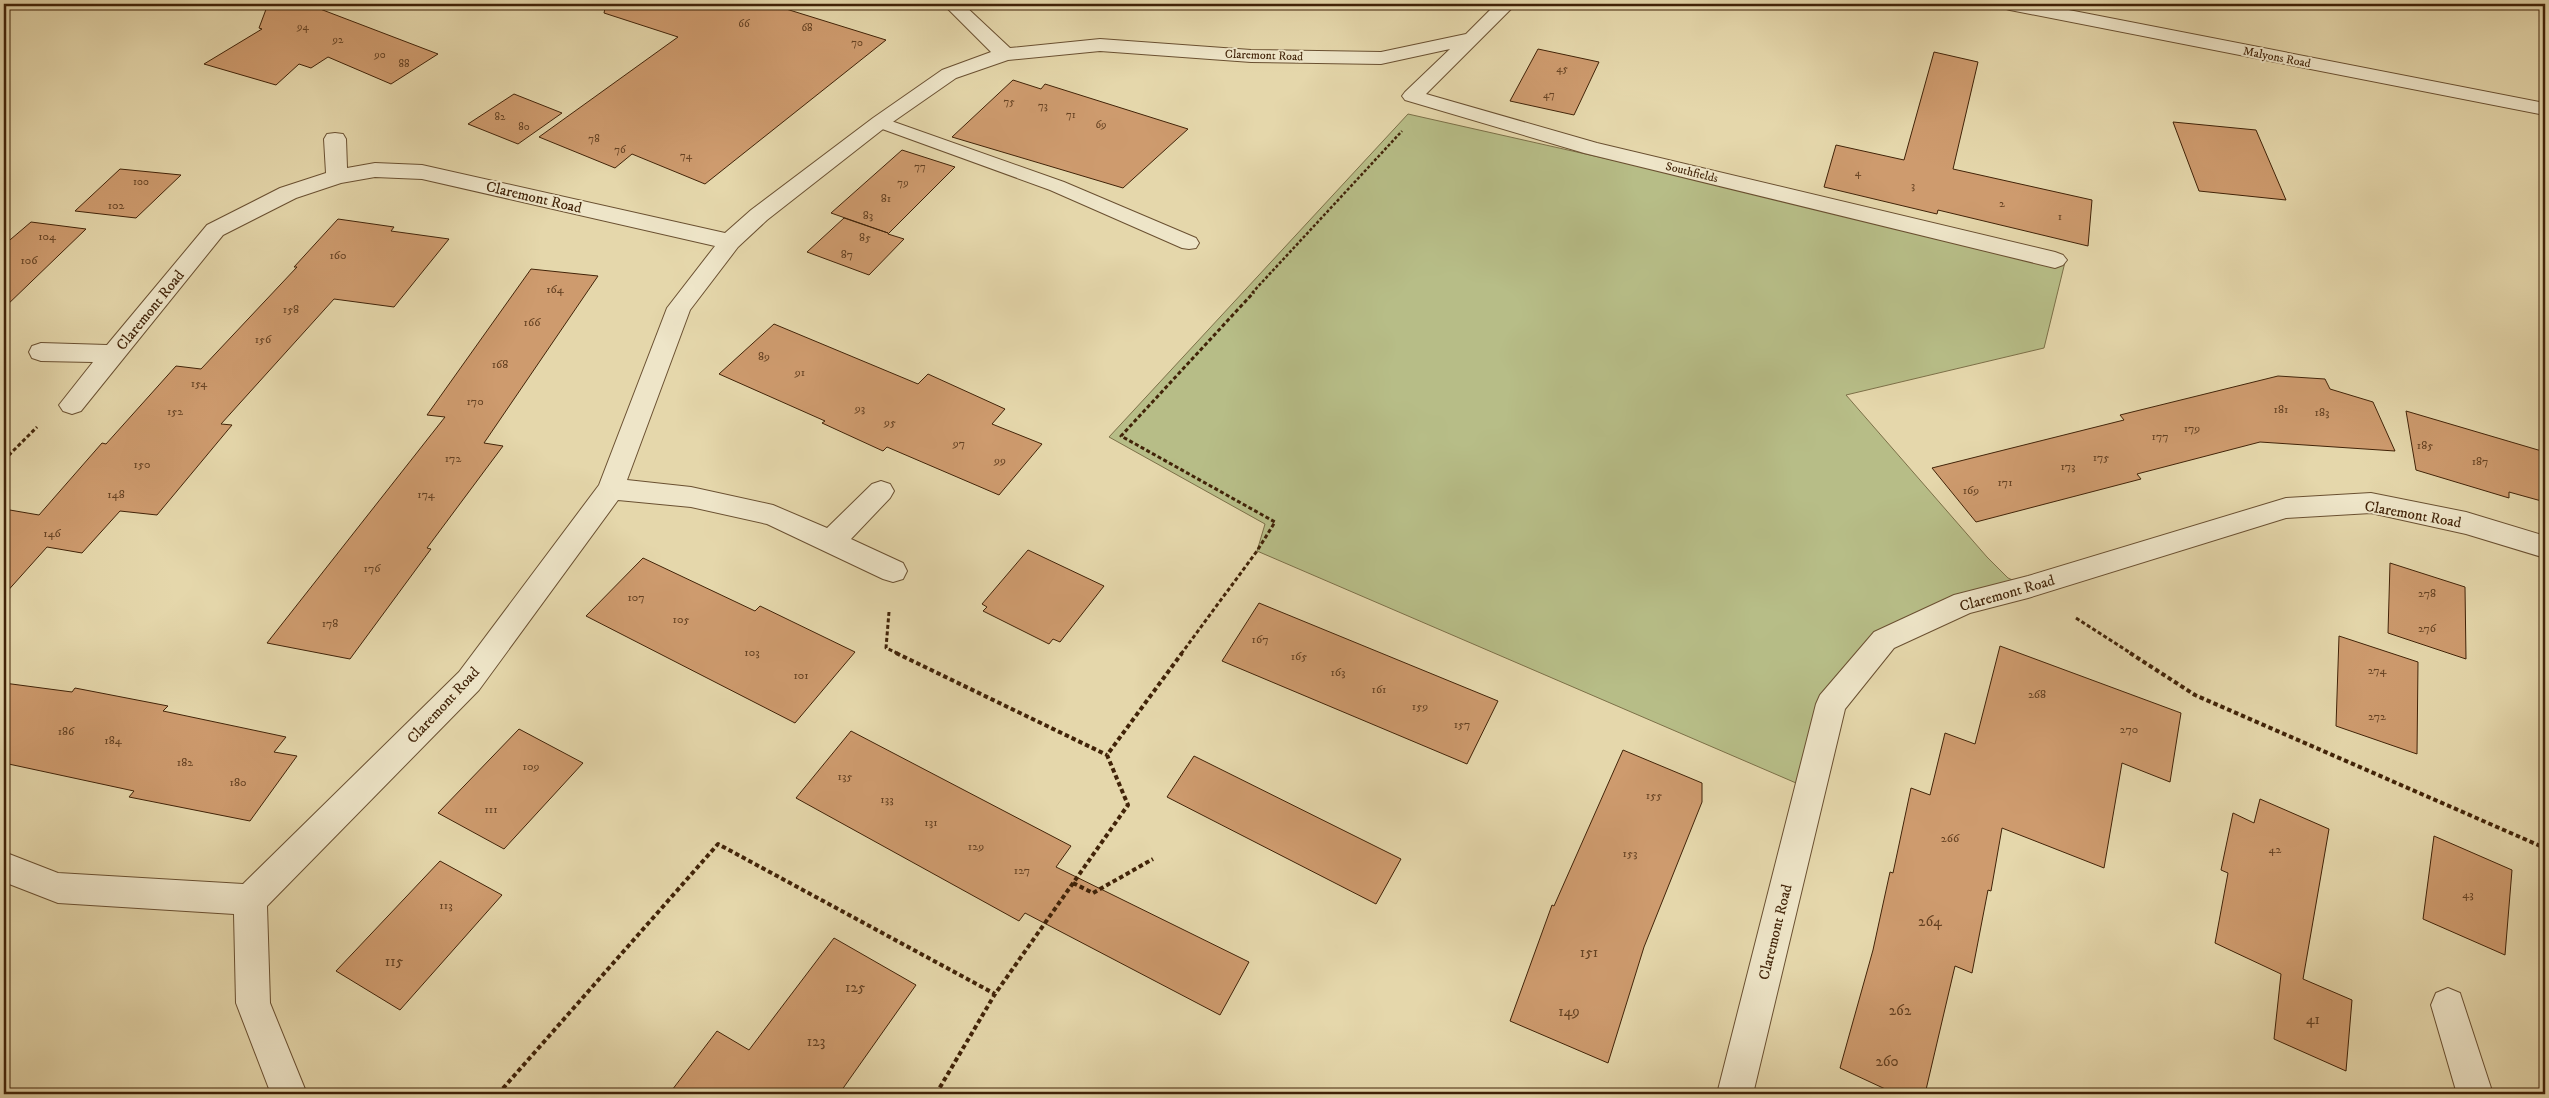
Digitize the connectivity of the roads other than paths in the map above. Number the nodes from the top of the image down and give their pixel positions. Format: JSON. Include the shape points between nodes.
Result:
{"nodes":[{"id":1,"x":952,"y":4,"type":"edge"},
{"id":2,"x":1507,"y":4,"type":"edge"},
{"id":3,"x":2010,"y":4,"type":"edge"},
{"id":4,"x":1473,"y":38,"type":"junction"},
{"id":5,"x":1004,"y":54,"type":"junction"},
{"id":6,"x":2545,"y":109,"type":"edge"},
{"id":7,"x":880,"y":122,"type":"junction"},
{"id":8,"x":335,"y":139,"type":"dead end"},
{"id":9,"x":337,"y":177,"type":"junction"},
{"id":10,"x":730,"y":242,"type":"junction"},
{"id":11,"x":1189,"y":243,"type":"dead end"},
{"id":12,"x":2055,"y":260,"type":"dead end"},
{"id":13,"x":41,"y":352,"type":"dead end"},
{"id":14,"x":114,"y":354,"type":"junction"},
{"id":15,"x":72,"y":405,"type":"dead end"},
{"id":16,"x":612,"y":489,"type":"junction"},
{"id":17,"x":881,"y":491,"type":"dead end"},
{"id":18,"x":832,"y":541,"type":"junction"},
{"id":19,"x":2545,"y":547,"type":"edge"},
{"id":20,"x":893,"y":571,"type":"road end"},
{"id":21,"x":4,"y":866,"type":"edge"},
{"id":22,"x":250,"y":900,"type":"junction"},
{"id":23,"x":2448,"y":1005,"type":"dead end"},
{"id":24,"x":289,"y":1094,"type":"edge"},
{"id":25,"x":1735,"y":1094,"type":"edge"},
{"id":26,"x":2475,"y":1094,"type":"edge"}],
"edges":[{"from":1,"to":5,"type":"street"},
{"from":2,"to":4,"type":"street"},
{"from":3,"to":6,"type":"street","name":"Malyons Road"},
{"from":4,"to":5,"type":"street","name":"Claremont Road","via":[[1381,58],[1252,56],[1100,45]]},
{"from":4,"to":12,"type":"street","name":"Southfields","via":[[1412,96],[1592,148]]},
{"from":5,"to":7,"type":"street","name":"Claremont Road","via":[[949,74]]},
{"from":7,"to":10,"type":"street","name":"Claremont Road","via":[[759,214]]},
{"from":7,"to":11,"type":"lane","via":[[1057,186]]},
{"from":8,"to":9,"type":"street"},
{"from":9,"to":10,"type":"street","name":"Claremont Road","via":[[375,170],[422,172]]},
{"from":9,"to":14,"type":"street","name":"Claremont Road","via":[[288,193],[215,230]]},
{"from":10,"to":16,"type":"street","name":"Claremont Road","via":[[679,308]]},
{"from":13,"to":14,"type":"street","name":"Claremont Road"},
{"from":14,"to":15,"type":"street","name":"Claremont Road"},
{"from":16,"to":18,"type":"street","via":[[691,497],[773,515]]},
{"from":16,"to":22,"type":"street","name":"Claremont Road","via":[[469,681]]},
{"from":17,"to":18,"type":"street"},
{"from":18,"to":20,"type":"street"},
{"from":19,"to":25,"type":"street","name":"Claremont Road","via":[[2466,523],[2371,503],[2286,508],[2028,588],[1964,603],[1884,640],[1831,704]]},
{"from":21,"to":22,"type":"street","via":[[58,888]]},
{"from":22,"to":24,"type":"street","via":[[253,1003]]},
{"from":23,"to":26,"type":"street"}]}
